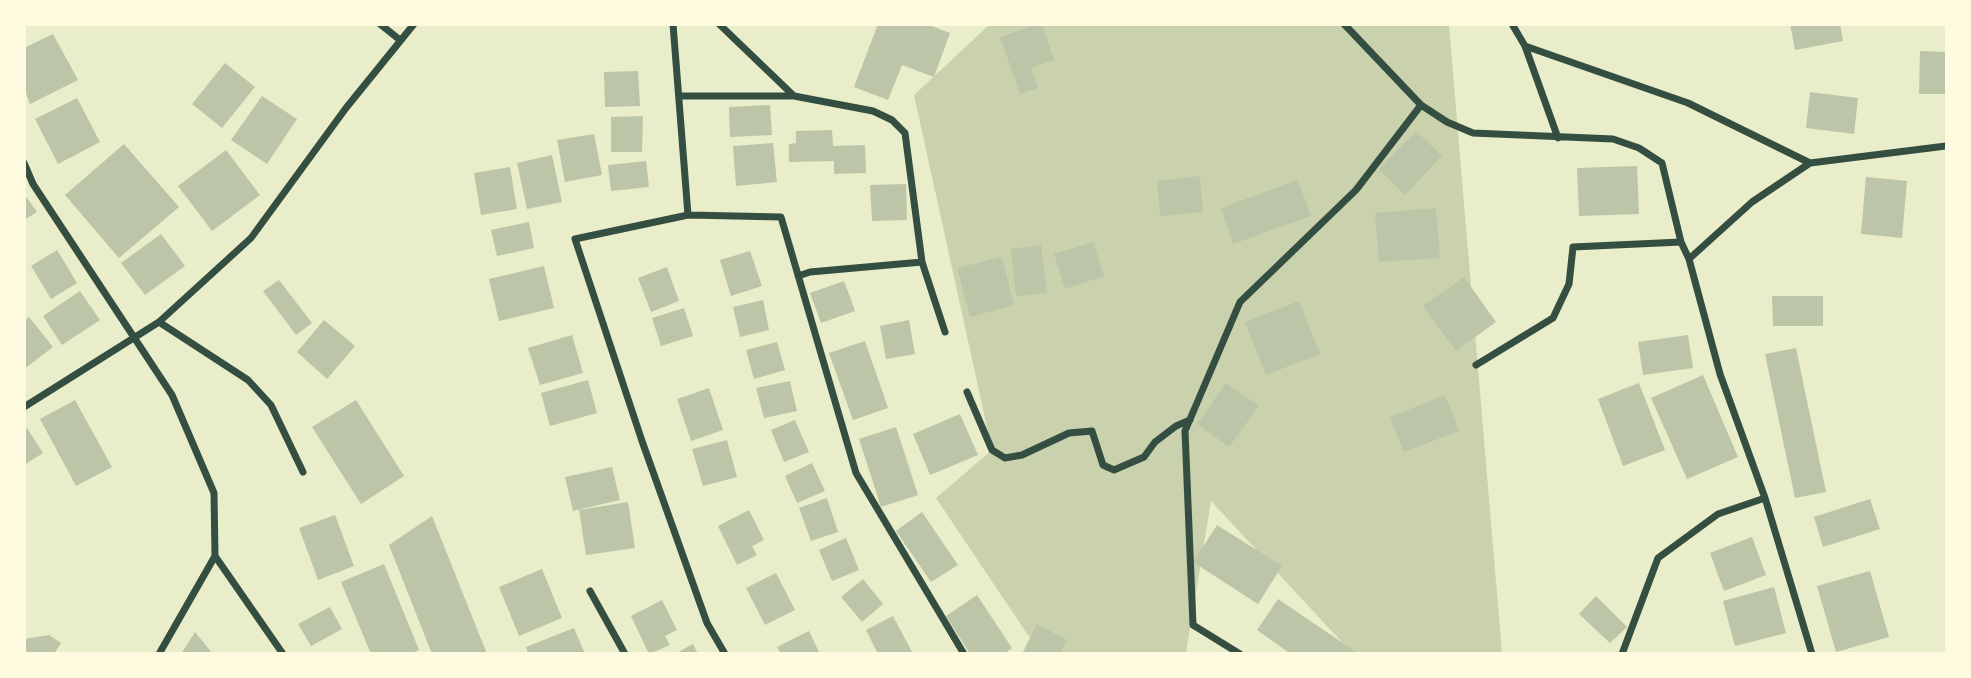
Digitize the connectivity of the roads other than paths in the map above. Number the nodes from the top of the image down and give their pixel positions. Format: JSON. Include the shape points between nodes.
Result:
{"nodes":[{"id":1,"x":380,"y":24,"type":"edge"},
{"id":2,"x":414,"y":24,"type":"edge"},
{"id":3,"x":674,"y":24,"type":"edge"},
{"id":4,"x":719,"y":24,"type":"edge"},
{"id":5,"x":1344,"y":24,"type":"edge"},
{"id":6,"x":1512,"y":24,"type":"edge"},
{"id":7,"x":400,"y":40,"type":"junction"},
{"id":8,"x":1525,"y":46,"type":"junction"},
{"id":9,"x":679,"y":96,"type":"junction"},
{"id":10,"x":794,"y":96,"type":"junction"},
{"id":11,"x":1421,"y":105,"type":"junction"},
{"id":12,"x":1558,"y":138,"type":"junction"},
{"id":13,"x":1947,"y":146,"type":"edge"},
{"id":14,"x":24,"y":163,"type":"edge"},
{"id":15,"x":1810,"y":163,"type":"junction"},
{"id":16,"x":688,"y":215,"type":"junction"},
{"id":17,"x":1681,"y":242,"type":"junction"},
{"id":18,"x":1689,"y":259,"type":"junction"},
{"id":19,"x":922,"y":262,"type":"junction"},
{"id":20,"x":798,"y":276,"type":"junction"},
{"id":21,"x":159,"y":322,"type":"junction"},
{"id":22,"x":945,"y":332,"type":"dead end"},
{"id":23,"x":133,"y":339,"type":"junction"},
{"id":24,"x":1476,"y":365,"type":"dead end"},
{"id":25,"x":967,"y":392,"type":"dead end"},
{"id":26,"x":24,"y":407,"type":"edge"},
{"id":27,"x":1190,"y":419,"type":"junction"},
{"id":28,"x":303,"y":472,"type":"dead end"},
{"id":29,"x":1765,"y":498,"type":"junction"},
{"id":30,"x":215,"y":556,"type":"junction"},
{"id":31,"x":590,"y":591,"type":"dead end"},
{"id":32,"x":159,"y":653,"type":"edge"},
{"id":33,"x":283,"y":653,"type":"edge"},
{"id":34,"x":625,"y":653,"type":"edge"},
{"id":35,"x":725,"y":653,"type":"edge"},
{"id":36,"x":964,"y":653,"type":"edge"},
{"id":37,"x":1240,"y":653,"type":"edge"},
{"id":38,"x":1622,"y":653,"type":"edge"},
{"id":39,"x":1812,"y":653,"type":"edge"}],
"edges":[{"from":1,"to":7,"type":"street"},
{"from":2,"to":7,"type":"street"},
{"from":3,"to":9,"type":"street"},
{"from":4,"to":10,"type":"street"},
{"from":5,"to":11,"type":"street"},
{"from":6,"to":8,"type":"street"},
{"from":7,"to":21,"type":"street","via":[[251,238]]},
{"from":8,"to":12,"type":"street"},
{"from":8,"to":15,"type":"street","via":[[1688,103]]},
{"from":9,"to":10,"type":"street"},
{"from":9,"to":16,"type":"street"},
{"from":10,"to":19,"type":"street","via":[[873,111],[905,132]]},
{"from":11,"to":12,"type":"street","via":[[1473,132]]},
{"from":11,"to":27,"type":"street","via":[[1356,190],[1240,302]]},
{"from":12,"to":17,"type":"street","via":[[1613,139],[1662,163]]},
{"from":13,"to":15,"type":"street"},
{"from":14,"to":23,"type":"street"},
{"from":15,"to":18,"type":"street","via":[[1752,202]]},
{"from":16,"to":20,"type":"street","via":[[781,218]]},
{"from":16,"to":35,"type":"street","via":[[575,239],[707,623]]},
{"from":17,"to":18,"type":"street"},
{"from":17,"to":24,"type":"street","via":[[1573,247],[1569,284],[1553,318]]},
{"from":18,"to":29,"type":"street","via":[[1720,374]]},
{"from":19,"to":20,"type":"street"},
{"from":19,"to":22,"type":"street"},
{"from":20,"to":36,"type":"street","via":[[856,473]]},
{"from":21,"to":23,"type":"street"},
{"from":21,"to":28,"type":"street","via":[[256,388],[271,405]]},
{"from":23,"to":26,"type":"street"},
{"from":23,"to":30,"type":"street","via":[[172,395],[214,493]]},
{"from":25,"to":27,"type":"street","via":[[992,450],[1005,457],[1022,455],[1069,433],[1092,431],[1104,465],[1114,470],[1144,457],[1155,442]]},
{"from":27,"to":37,"type":"street","via":[[1185,431],[1193,625]]},
{"from":29,"to":38,"type":"street","via":[[1718,514],[1658,558]]},
{"from":29,"to":39,"type":"street"},
{"from":30,"to":32,"type":"street"},
{"from":30,"to":33,"type":"street"},
{"from":31,"to":34,"type":"street"}]}
